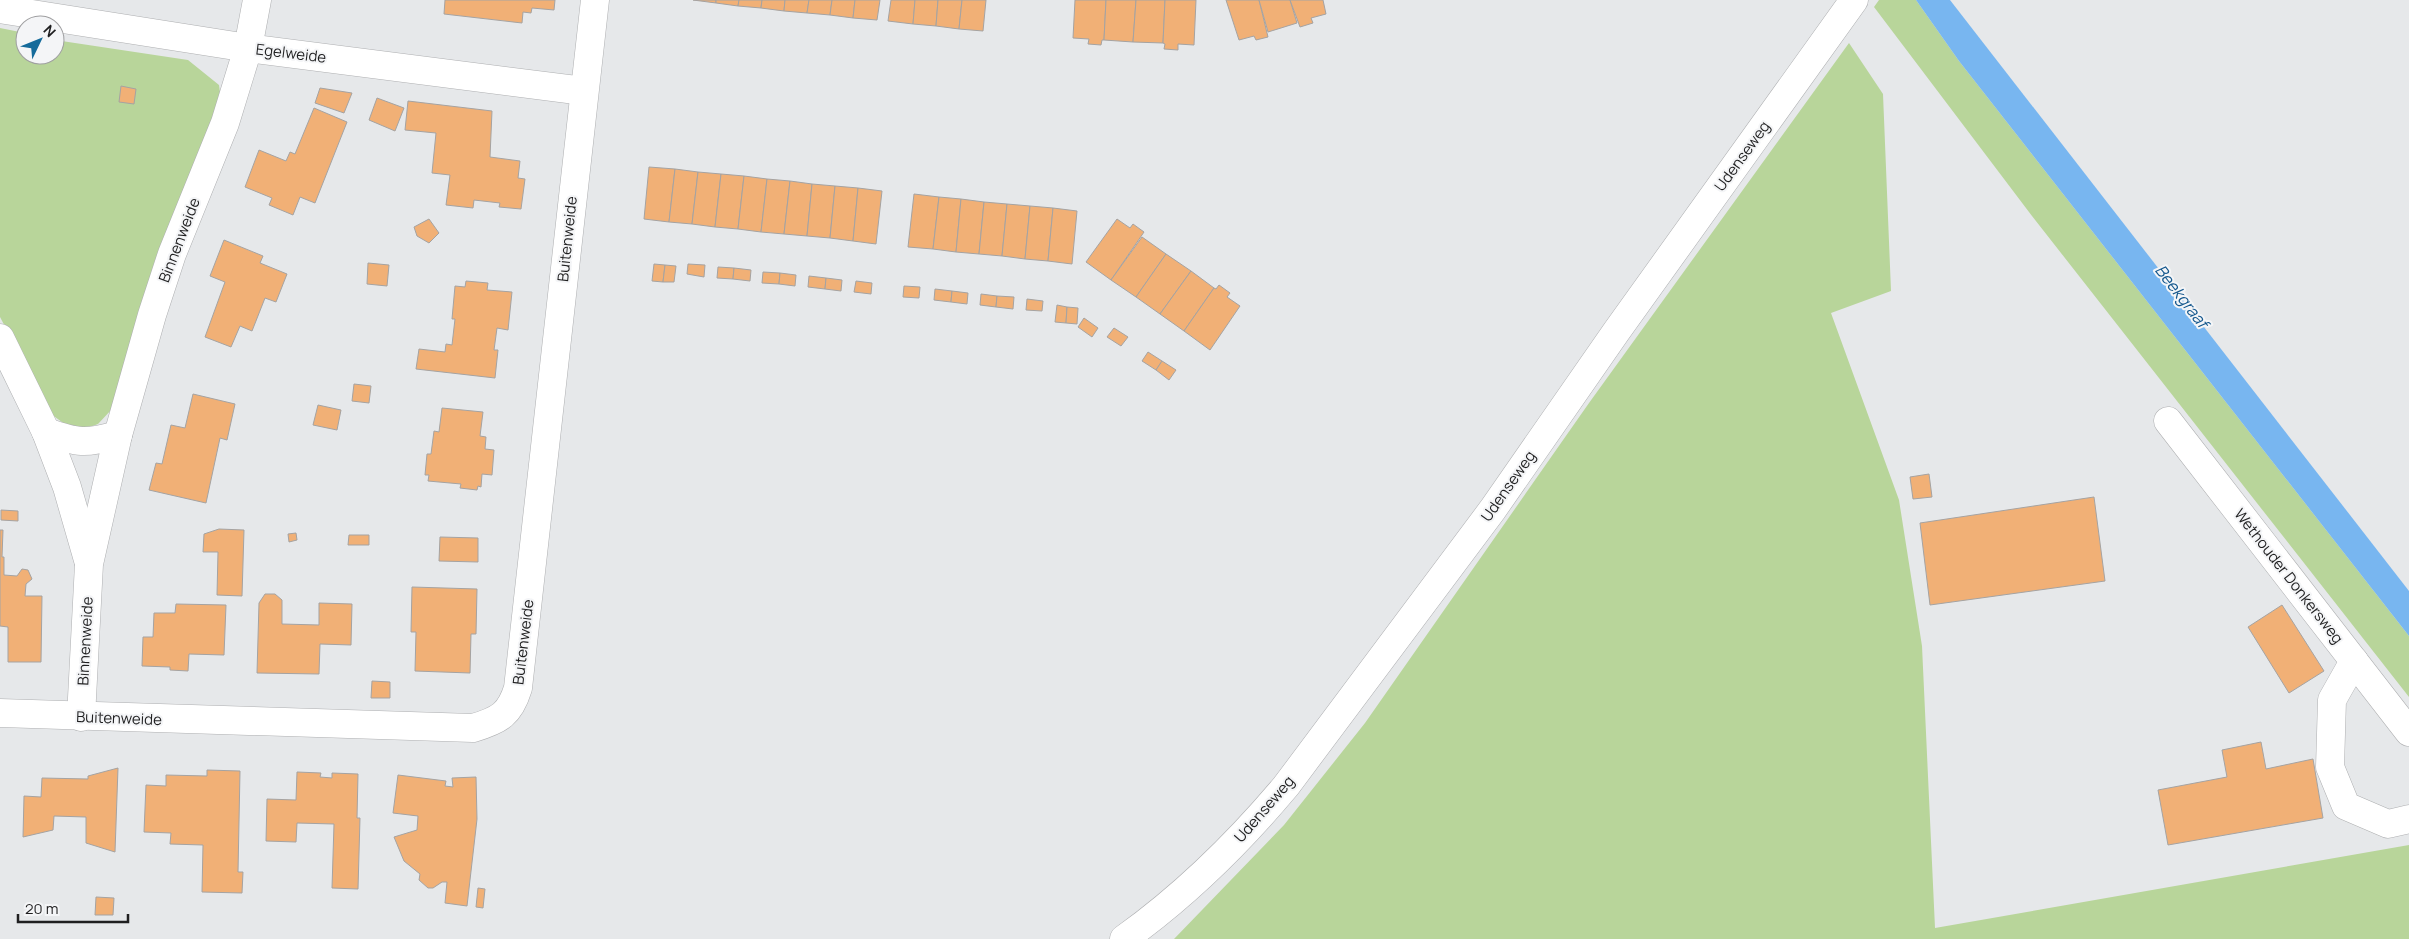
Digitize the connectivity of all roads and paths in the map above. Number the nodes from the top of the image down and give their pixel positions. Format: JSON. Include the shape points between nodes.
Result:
{"nodes":[{"id":1,"x":257,"y":0,"type":"edge"},
{"id":2,"x":595,"y":0,"type":"edge"},
{"id":3,"x":0,"y":9,"type":"edge"},
{"id":4,"x":1847,"y":10,"type":"edge"},
{"id":5,"x":248,"y":48,"type":"junction"},
{"id":6,"x":584,"y":91,"type":"junction"},
{"id":7,"x":0,"y":338,"type":"edge"},
{"id":8,"x":2168,"y":421,"type":"dead end"},
{"id":9,"x":46,"y":432,"type":"junction"},
{"id":10,"x":118,"y":435,"type":"junction"},
{"id":11,"x":89,"y":564,"type":"junction"},
{"id":12,"x":2354,"y":661,"type":"junction"},
{"id":13,"x":0,"y":713,"type":"edge"},
{"id":14,"x":81,"y":718,"type":"junction"},
{"id":15,"x":2409,"y":732,"type":"edge"},
{"id":16,"x":2409,"y":819,"type":"edge"},
{"id":17,"x":1124,"y":939,"type":"edge"}],
"edges":[{"from":1,"to":5,"type":"street","name":"Binnenweide"},
{"from":2,"to":6,"type":"street","name":"Buitenweide"},
{"from":3,"to":5,"type":"street","name":"Egelweide"},
{"from":4,"to":17,"type":"street","name":"Udenseweg","via":[[1493,509],[1286,786],[1250,829]]},
{"from":5,"to":6,"type":"street","name":"Egelweide"},
{"from":5,"to":10,"type":"street","name":"Binnenweide","via":[[225,123],[158,298]]},
{"from":6,"to":14,"type":"street","name":"Buitenweide","via":[[518,688],[507,712],[493,722],[474,728]]},
{"from":7,"to":9,"type":"street","name":"Binnenweide"},
{"from":8,"to":12,"type":"street","name":"Wethouder Donkersweg"},
{"from":9,"to":10,"type":"street","via":[[74,442],[90,442]]},
{"from":9,"to":11,"type":"street","name":"Binnenweide","via":[[67,487]]},
{"from":10,"to":11,"type":"street","name":"Binnenweide"},
{"from":11,"to":14,"type":"street","name":"Binnenweide"},
{"from":12,"to":15,"type":"street","name":"Wethouder Donkersweg"},
{"from":12,"to":16,"type":"street","via":[[2332,700],[2330,767],[2346,806],[2388,824]]},
{"from":13,"to":14,"type":"street","name":"Buitenweide"}]}
